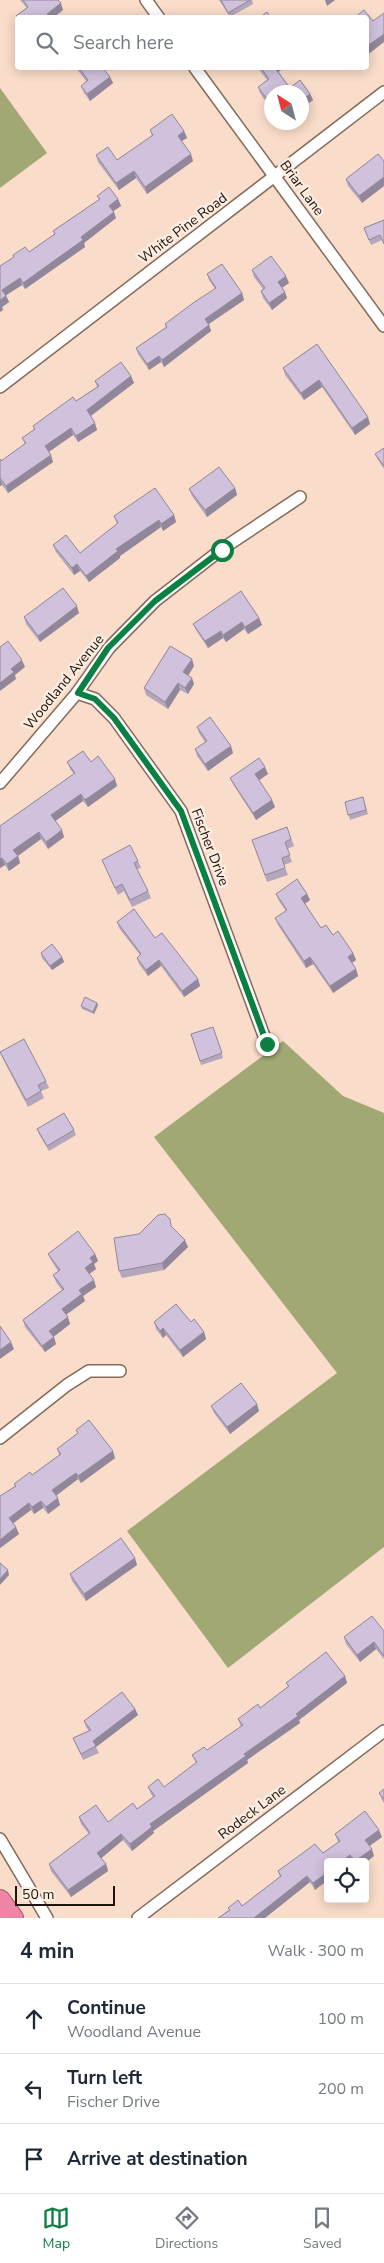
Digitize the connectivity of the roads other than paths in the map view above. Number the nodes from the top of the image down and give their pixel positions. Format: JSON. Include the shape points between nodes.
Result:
{"nodes":[{"id":1,"x":146,"y":0,"type":"edge"},
{"id":2,"x":157,"y":15,"type":"edge"},
{"id":3,"x":196,"y":70,"type":"edge"},
{"id":4,"x":384,"y":92,"type":"edge"},
{"id":5,"x":275,"y":177,"type":"junction"},
{"id":6,"x":384,"y":326,"type":"edge"},
{"id":7,"x":0,"y":387,"type":"edge"},
{"id":8,"x":300,"y":497,"type":"dead end"},
{"id":9,"x":78,"y":693,"type":"junction"},
{"id":10,"x":0,"y":783,"type":"edge"},
{"id":11,"x":267,"y":1044,"type":"dead end"},
{"id":12,"x":120,"y":1370,"type":"dead end"},
{"id":13,"x":0,"y":1438,"type":"edge"},
{"id":14,"x":384,"y":1730,"type":"edge"},
{"id":15,"x":0,"y":1839,"type":"edge"},
{"id":16,"x":0,"y":1900,"type":"edge"},
{"id":17,"x":0,"y":1909,"type":"edge"},
{"id":18,"x":5,"y":1918,"type":"edge"},
{"id":19,"x":13,"y":1918,"type":"edge"},
{"id":20,"x":47,"y":1918,"type":"edge"},
{"id":21,"x":138,"y":1918,"type":"edge"}],
"edges":[{"from":1,"to":2,"type":"street"},
{"from":3,"to":5,"type":"street","name":"Briar Lane"},
{"from":4,"to":5,"type":"street","name":"White Pine Road"},
{"from":5,"to":6,"type":"street","name":"Briar Lane"},
{"from":5,"to":7,"type":"street","name":"White Pine Road"},
{"from":8,"to":9,"type":"street","name":"Woodland Avenue","via":[[155,601],[108,648]]},
{"from":9,"to":10,"type":"street","name":"Woodland Avenue"},
{"from":9,"to":11,"type":"street","name":"Fischer Drive","via":[[95,699],[114,718],[181,811]]},
{"from":12,"to":13,"type":"street","via":[[89,1370]]},
{"from":14,"to":21,"type":"street","name":"Rodeck Lane"},
{"from":15,"to":20,"type":"street"},
{"from":16,"to":19,"type":"highway"},
{"from":17,"to":18,"type":"highway"}]}
